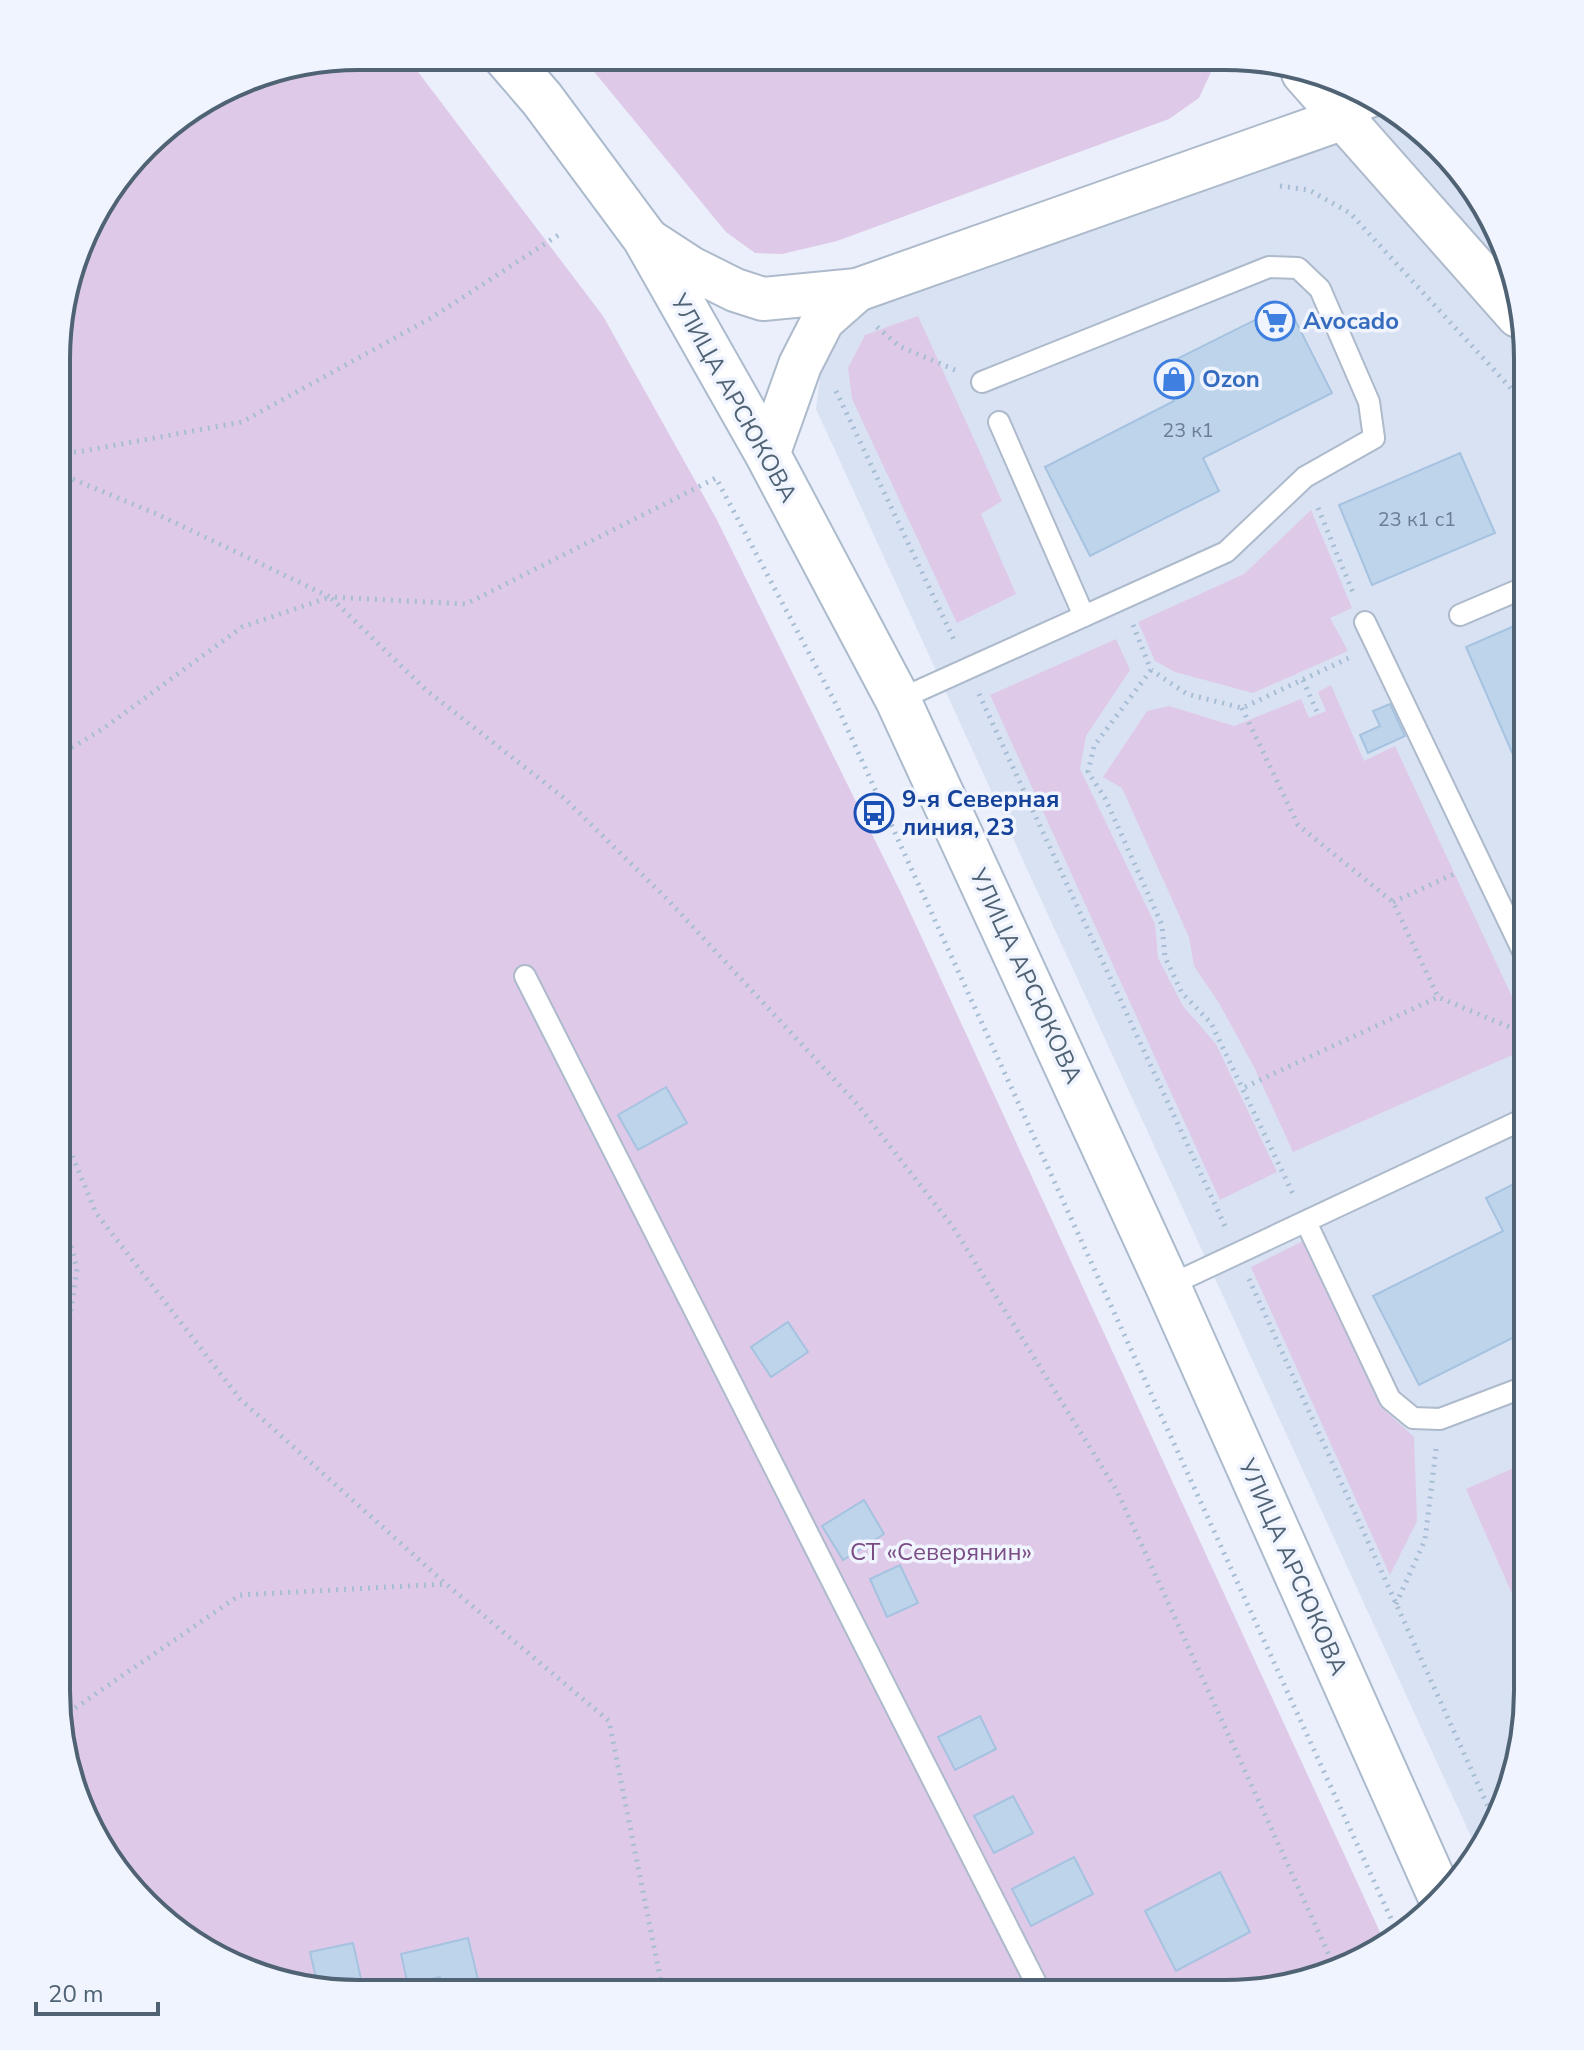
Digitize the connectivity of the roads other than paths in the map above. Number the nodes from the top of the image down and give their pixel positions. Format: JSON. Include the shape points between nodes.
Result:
{"nodes":[{"id":1,"x":517,"y":70,"type":"edge"},
{"id":2,"x":530,"y":70,"type":"edge"},
{"id":3,"x":1311,"y":83,"type":"edge"},
{"id":4,"x":542,"y":99,"type":"junction"},
{"id":5,"x":1368,"y":108,"type":"edge"},
{"id":6,"x":1341,"y":119,"type":"junction"},
{"id":7,"x":645,"y":238,"type":"junction"},
{"id":8,"x":872,"y":304,"type":"junction"},
{"id":9,"x":1509,"y":306,"type":"edge"},
{"id":10,"x":982,"y":382,"type":"road end"},
{"id":11,"x":999,"y":422,"type":"dead end"},
{"id":12,"x":768,"y":455,"type":"junction"},
{"id":13,"x":1514,"y":592,"type":"edge"},
{"id":14,"x":1460,"y":615,"type":"dead end"},
{"id":15,"x":1084,"y":616,"type":"junction"},
{"id":16,"x":1365,"y":622,"type":"road end"},
{"id":17,"x":898,"y":700,"type":"junction"},
{"id":18,"x":1514,"y":933,"type":"edge"},
{"id":19,"x":525,"y":976,"type":"dead end"},
{"id":20,"x":1514,"y":1124,"type":"edge"},
{"id":21,"x":1306,"y":1222,"type":"junction"},
{"id":22,"x":1168,"y":1286,"type":"junction"},
{"id":23,"x":1514,"y":1391,"type":"edge"},
{"id":24,"x":1436,"y":1888,"type":"edge"},
{"id":25,"x":1034,"y":1980,"type":"edge"}],
"edges":[{"from":1,"to":4,"type":"street","name":"УЛИЦА АРСЮКОВА"},
{"from":2,"to":4,"type":"street"},
{"from":3,"to":6,"type":"street"},
{"from":4,"to":7,"type":"street","name":"УЛИЦА АРСЮКОВА"},
{"from":5,"to":6,"type":"lane"},
{"from":6,"to":8,"type":"street"},
{"from":6,"to":9,"type":"street"},
{"from":7,"to":8,"type":"street","via":[[691,268],[763,299]]},
{"from":7,"to":12,"type":"street","name":"УЛИЦА АРСЮКОВА"},
{"from":8,"to":12,"type":"street","via":[[823,320],[800,365]]},
{"from":10,"to":15,"type":"lane","via":[[1269,267],[1298,268],[1320,289],[1369,402],[1374,438],[1305,477],[1226,552]]},
{"from":11,"to":15,"type":"lane"},
{"from":12,"to":17,"type":"street","name":"УЛИЦА АРСЮКОВА"},
{"from":13,"to":14,"type":"lane"},
{"from":15,"to":17,"type":"lane"},
{"from":16,"to":18,"type":"lane"},
{"from":17,"to":22,"type":"street","name":"УЛИЦА АРСЮКОВА"},
{"from":19,"to":25,"type":"lane"},
{"from":20,"to":21,"type":"lane"},
{"from":21,"to":22,"type":"lane"},
{"from":21,"to":23,"type":"lane","via":[[1390,1399],[1413,1418],[1440,1419]]},
{"from":22,"to":24,"type":"street","name":"УЛИЦА АРСЮКОВА"}]}
